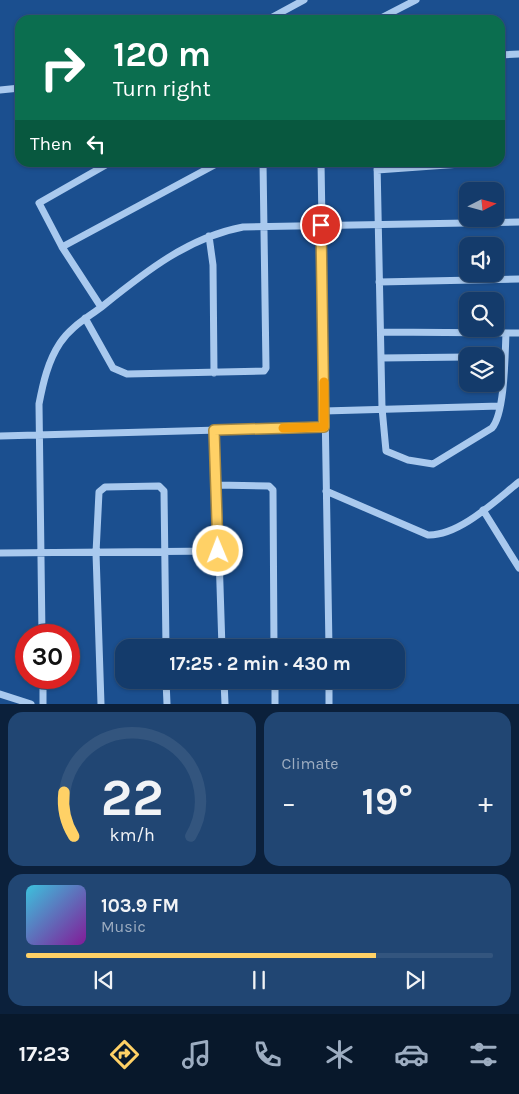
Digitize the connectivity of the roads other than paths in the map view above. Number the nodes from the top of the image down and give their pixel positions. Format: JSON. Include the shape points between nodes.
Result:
{"nodes":[{"id":1,"x":304,"y":0,"type":"edge"},
{"id":2,"x":416,"y":0,"type":"edge"},
{"id":3,"x":276,"y":15,"type":"edge"},
{"id":4,"x":386,"y":15,"type":"edge"},
{"id":5,"x":519,"y":54,"type":"edge"},
{"id":6,"x":505,"y":55,"type":"edge"},
{"id":7,"x":15,"y":88,"type":"edge"},
{"id":8,"x":0,"y":90,"type":"edge"},
{"id":9,"x":102,"y":167,"type":"edge"},
{"id":10,"x":211,"y":167,"type":"edge"},
{"id":11,"x":263,"y":167,"type":"edge"},
{"id":12,"x":321,"y":167,"type":"edge"},
{"id":13,"x":377,"y":167,"type":"edge"},
{"id":14,"x":519,"y":222,"type":"edge"},
{"id":15,"x":321,"y":225,"type":"junction"},
{"id":16,"x":378,"y":225,"type":"junction"},
{"id":17,"x":265,"y":227,"type":"junction"},
{"id":18,"x":209,"y":236,"type":"junction"},
{"id":19,"x":62,"y":247,"type":"junction"},
{"id":20,"x":519,"y":279,"type":"edge"},
{"id":21,"x":379,"y":282,"type":"junction"},
{"id":22,"x":102,"y":307,"type":"junction"},
{"id":23,"x":85,"y":318,"type":"junction"},
{"id":24,"x":381,"y":332,"type":"junction"},
{"id":25,"x":506,"y":332,"type":"junction"},
{"id":26,"x":519,"y":332,"type":"edge"},
{"id":27,"x":459,"y":356,"type":"edge"},
{"id":28,"x":505,"y":356,"type":"joint"},
{"id":29,"x":381,"y":358,"type":"junction"},
{"id":30,"x":214,"y":373,"type":"junction"},
{"id":31,"x":500,"y":406,"type":"junction"},
{"id":32,"x":382,"y":408,"type":"junction"},
{"id":33,"x":324,"y":411,"type":"junction"},
{"id":34,"x":324,"y":427,"type":"junction"},
{"id":35,"x":214,"y":430,"type":"junction"},
{"id":36,"x":0,"y":436,"type":"edge"},
{"id":37,"x":38,"y":436,"type":"junction"},
{"id":38,"x":519,"y":482,"type":"edge"},
{"id":39,"x":216,"y":485,"type":"junction"},
{"id":40,"x":326,"y":491,"type":"junction"},
{"id":41,"x":483,"y":510,"type":"junction"},
{"id":42,"x":218,"y":551,"type":"junction"},
{"id":43,"x":96,"y":552,"type":"junction"},
{"id":44,"x":164,"y":552,"type":"junction"},
{"id":45,"x":0,"y":553,"type":"edge"},
{"id":46,"x":41,"y":553,"type":"junction"},
{"id":47,"x":519,"y":568,"type":"edge"},
{"id":48,"x":42,"y":624,"type":"edge"},
{"id":49,"x":166,"y":639,"type":"edge"},
{"id":50,"x":222,"y":639,"type":"edge"},
{"id":51,"x":274,"y":639,"type":"edge"},
{"id":52,"x":329,"y":639,"type":"edge"},
{"id":53,"x":43,"y":689,"type":"edge"},
{"id":54,"x":166,"y":689,"type":"edge"},
{"id":55,"x":224,"y":689,"type":"edge"},
{"id":56,"x":275,"y":689,"type":"edge"},
{"id":57,"x":329,"y":689,"type":"edge"},
{"id":58,"x":0,"y":694,"type":"edge"},
{"id":59,"x":31,"y":704,"type":"edge"},
{"id":60,"x":44,"y":704,"type":"edge"},
{"id":61,"x":101,"y":704,"type":"edge"},
{"id":62,"x":167,"y":704,"type":"edge"},
{"id":63,"x":225,"y":704,"type":"edge"},
{"id":64,"x":275,"y":704,"type":"edge"},
{"id":65,"x":329,"y":704,"type":"edge"}],
"edges":[{"from":1,"to":3,"type":"street"},
{"from":2,"to":4,"type":"street"},
{"from":5,"to":6,"type":"street"},
{"from":7,"to":8,"type":"street"},
{"from":9,"to":19,"type":"street","via":[[40,201],[39,205]]},
{"from":10,"to":19,"type":"street"},
{"from":11,"to":17,"type":"street"},
{"from":12,"to":15,"type":"street"},
{"from":13,"to":16,"type":"street"},
{"from":14,"to":16,"type":"street"},
{"from":15,"to":16,"type":"street"},
{"from":15,"to":17,"type":"street"},
{"from":15,"to":33,"type":"street"},
{"from":16,"to":21,"type":"street"},
{"from":17,"to":18,"type":"street","via":[[243,227]]},
{"from":17,"to":30,"type":"street","via":[[266,368],[260,373]]},
{"from":18,"to":22,"type":"street","via":[[143,273]]},
{"from":18,"to":30,"type":"street","via":[[213,265]]},
{"from":19,"to":22,"type":"street"},
{"from":20,"to":21,"type":"street"},
{"from":21,"to":24,"type":"street"},
{"from":22,"to":23,"type":"street"},
{"from":23,"to":30,"type":"street","via":[[113,368],[118,371],[127,374]]},
{"from":23,"to":37,"type":"street","via":[[60,343],[45,377],[39,404]]},
{"from":24,"to":25,"type":"street"},
{"from":24,"to":29,"type":"street"},
{"from":25,"to":26,"type":"street"},
{"from":25,"to":28,"type":"street"},
{"from":27,"to":29,"type":"street"},
{"from":28,"to":31,"type":"street"},
{"from":29,"to":32,"type":"street"},
{"from":31,"to":32,"type":"street"},
{"from":31,"to":32,"type":"street","via":[[498,419],[492,428],[436,463],[429,464],[386,451]]},
{"from":32,"to":33,"type":"street"},
{"from":33,"to":34,"type":"street"},
{"from":34,"to":35,"type":"street"},
{"from":34,"to":40,"type":"street"},
{"from":35,"to":37,"type":"street"},
{"from":35,"to":39,"type":"street"},
{"from":36,"to":37,"type":"street"},
{"from":37,"to":46,"type":"street"},
{"from":38,"to":41,"type":"street"},
{"from":39,"to":42,"type":"street"},
{"from":39,"to":51,"type":"street","via":[[269,486],[273,490]]},
{"from":40,"to":41,"type":"street","via":[[428,535],[446,534]]},
{"from":40,"to":52,"type":"street"},
{"from":41,"to":47,"type":"street"},
{"from":42,"to":44,"type":"street"},
{"from":42,"to":50,"type":"street"},
{"from":43,"to":44,"type":"street"},
{"from":43,"to":44,"type":"street","via":[[97,506],[102,489],[159,486],[164,491]]},
{"from":43,"to":46,"type":"street"},
{"from":43,"to":61,"type":"street"},
{"from":44,"to":49,"type":"street"},
{"from":45,"to":46,"type":"street"},
{"from":46,"to":48,"type":"street"},
{"from":53,"to":60,"type":"street"},
{"from":54,"to":62,"type":"street"},
{"from":55,"to":63,"type":"street"},
{"from":56,"to":64,"type":"street"},
{"from":57,"to":65,"type":"street"},
{"from":58,"to":59,"type":"street"}]}
